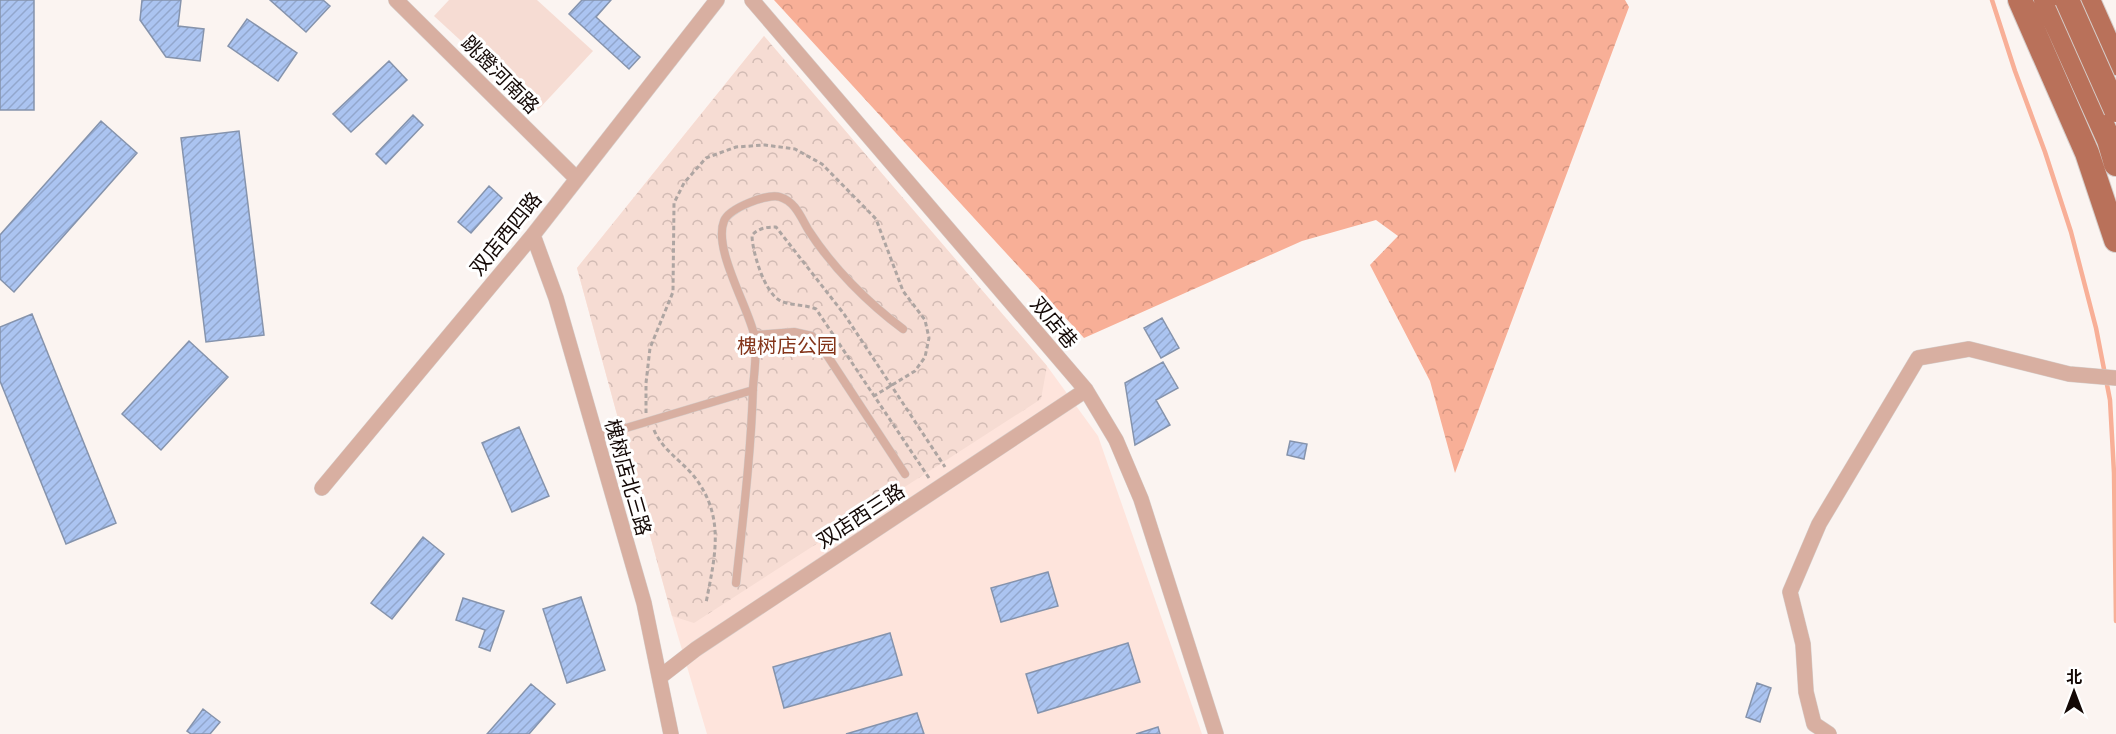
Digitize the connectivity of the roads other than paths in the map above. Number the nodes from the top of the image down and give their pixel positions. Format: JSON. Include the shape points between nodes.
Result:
{"nodes":[{"id":1,"x":396,"y":0,"type":"edge"},
{"id":2,"x":717,"y":0,"type":"edge"},
{"id":3,"x":752,"y":0,"type":"edge"},
{"id":4,"x":2020,"y":0,"type":"edge"},
{"id":5,"x":2046,"y":0,"type":"edge"},
{"id":6,"x":2067,"y":0,"type":"edge"},
{"id":7,"x":2088,"y":0,"type":"edge"},
{"id":8,"x":2116,"y":63,"type":"edge"},
{"id":9,"x":2116,"y":110,"type":"edge"},
{"id":10,"x":2116,"y":164,"type":"edge"},
{"id":11,"x":576,"y":178,"type":"junction"},
{"id":12,"x":533,"y":234,"type":"junction"},
{"id":13,"x":2116,"y":240,"type":"edge"},
{"id":14,"x":903,"y":329,"type":"dead end"},
{"id":15,"x":755,"y":335,"type":"junction"},
{"id":16,"x":2109,"y":378,"type":"edge"},
{"id":17,"x":753,"y":390,"type":"junction"},
{"id":18,"x":1086,"y":390,"type":"junction"},
{"id":19,"x":596,"y":437,"type":"junction"},
{"id":20,"x":905,"y":474,"type":"dead end"},
{"id":21,"x":322,"y":488,"type":"dead end"},
{"id":22,"x":736,"y":583,"type":"dead end"},
{"id":23,"x":660,"y":677,"type":"junction"},
{"id":24,"x":671,"y":734,"type":"edge"},
{"id":25,"x":1216,"y":734,"type":"edge"},
{"id":26,"x":1829,"y":734,"type":"edge"}],
"edges":[{"from":1,"to":11,"type":"street","name":"跳蹬河南路"},
{"from":2,"to":11,"type":"street","name":"双店西四路"},
{"from":3,"to":18,"type":"street","name":"双店巷"},
{"from":4,"to":13,"type":"main road","via":[[2087,153]]},
{"from":5,"to":10,"type":"main road"},
{"from":6,"to":9,"type":"main road","bridge":true},
{"from":7,"to":8,"type":"main road"},
{"from":11,"to":12,"type":"street","name":"双店西四路"},
{"from":12,"to":19,"type":"street","name":"槐树店北三路"},
{"from":12,"to":21,"type":"street","name":"双店西四路"},
{"from":14,"to":15,"type":"lane","via":[[848,278],[790,201],[778,196],[764,197],[731,211],[724,221],[725,252]]},
{"from":15,"to":17,"type":"lane"},
{"from":15,"to":20,"type":"lane","via":[[794,332],[812,336]]},
{"from":16,"to":26,"type":"street","via":[[2069,374],[1969,349],[1918,358],[1819,524],[1790,592],[1803,644],[1806,692],[1814,724]]},
{"from":17,"to":19,"type":"lane"},
{"from":17,"to":22,"type":"lane"},
{"from":18,"to":23,"type":"street","name":"双店西三路","via":[[696,649]]},
{"from":18,"to":25,"type":"street","name":"双店巷","via":[[1116,440],[1141,499]]},
{"from":19,"to":23,"type":"street","name":"槐树店北三路","via":[[644,603]]},
{"from":23,"to":24,"type":"street","name":"槐树店北三路"}]}
